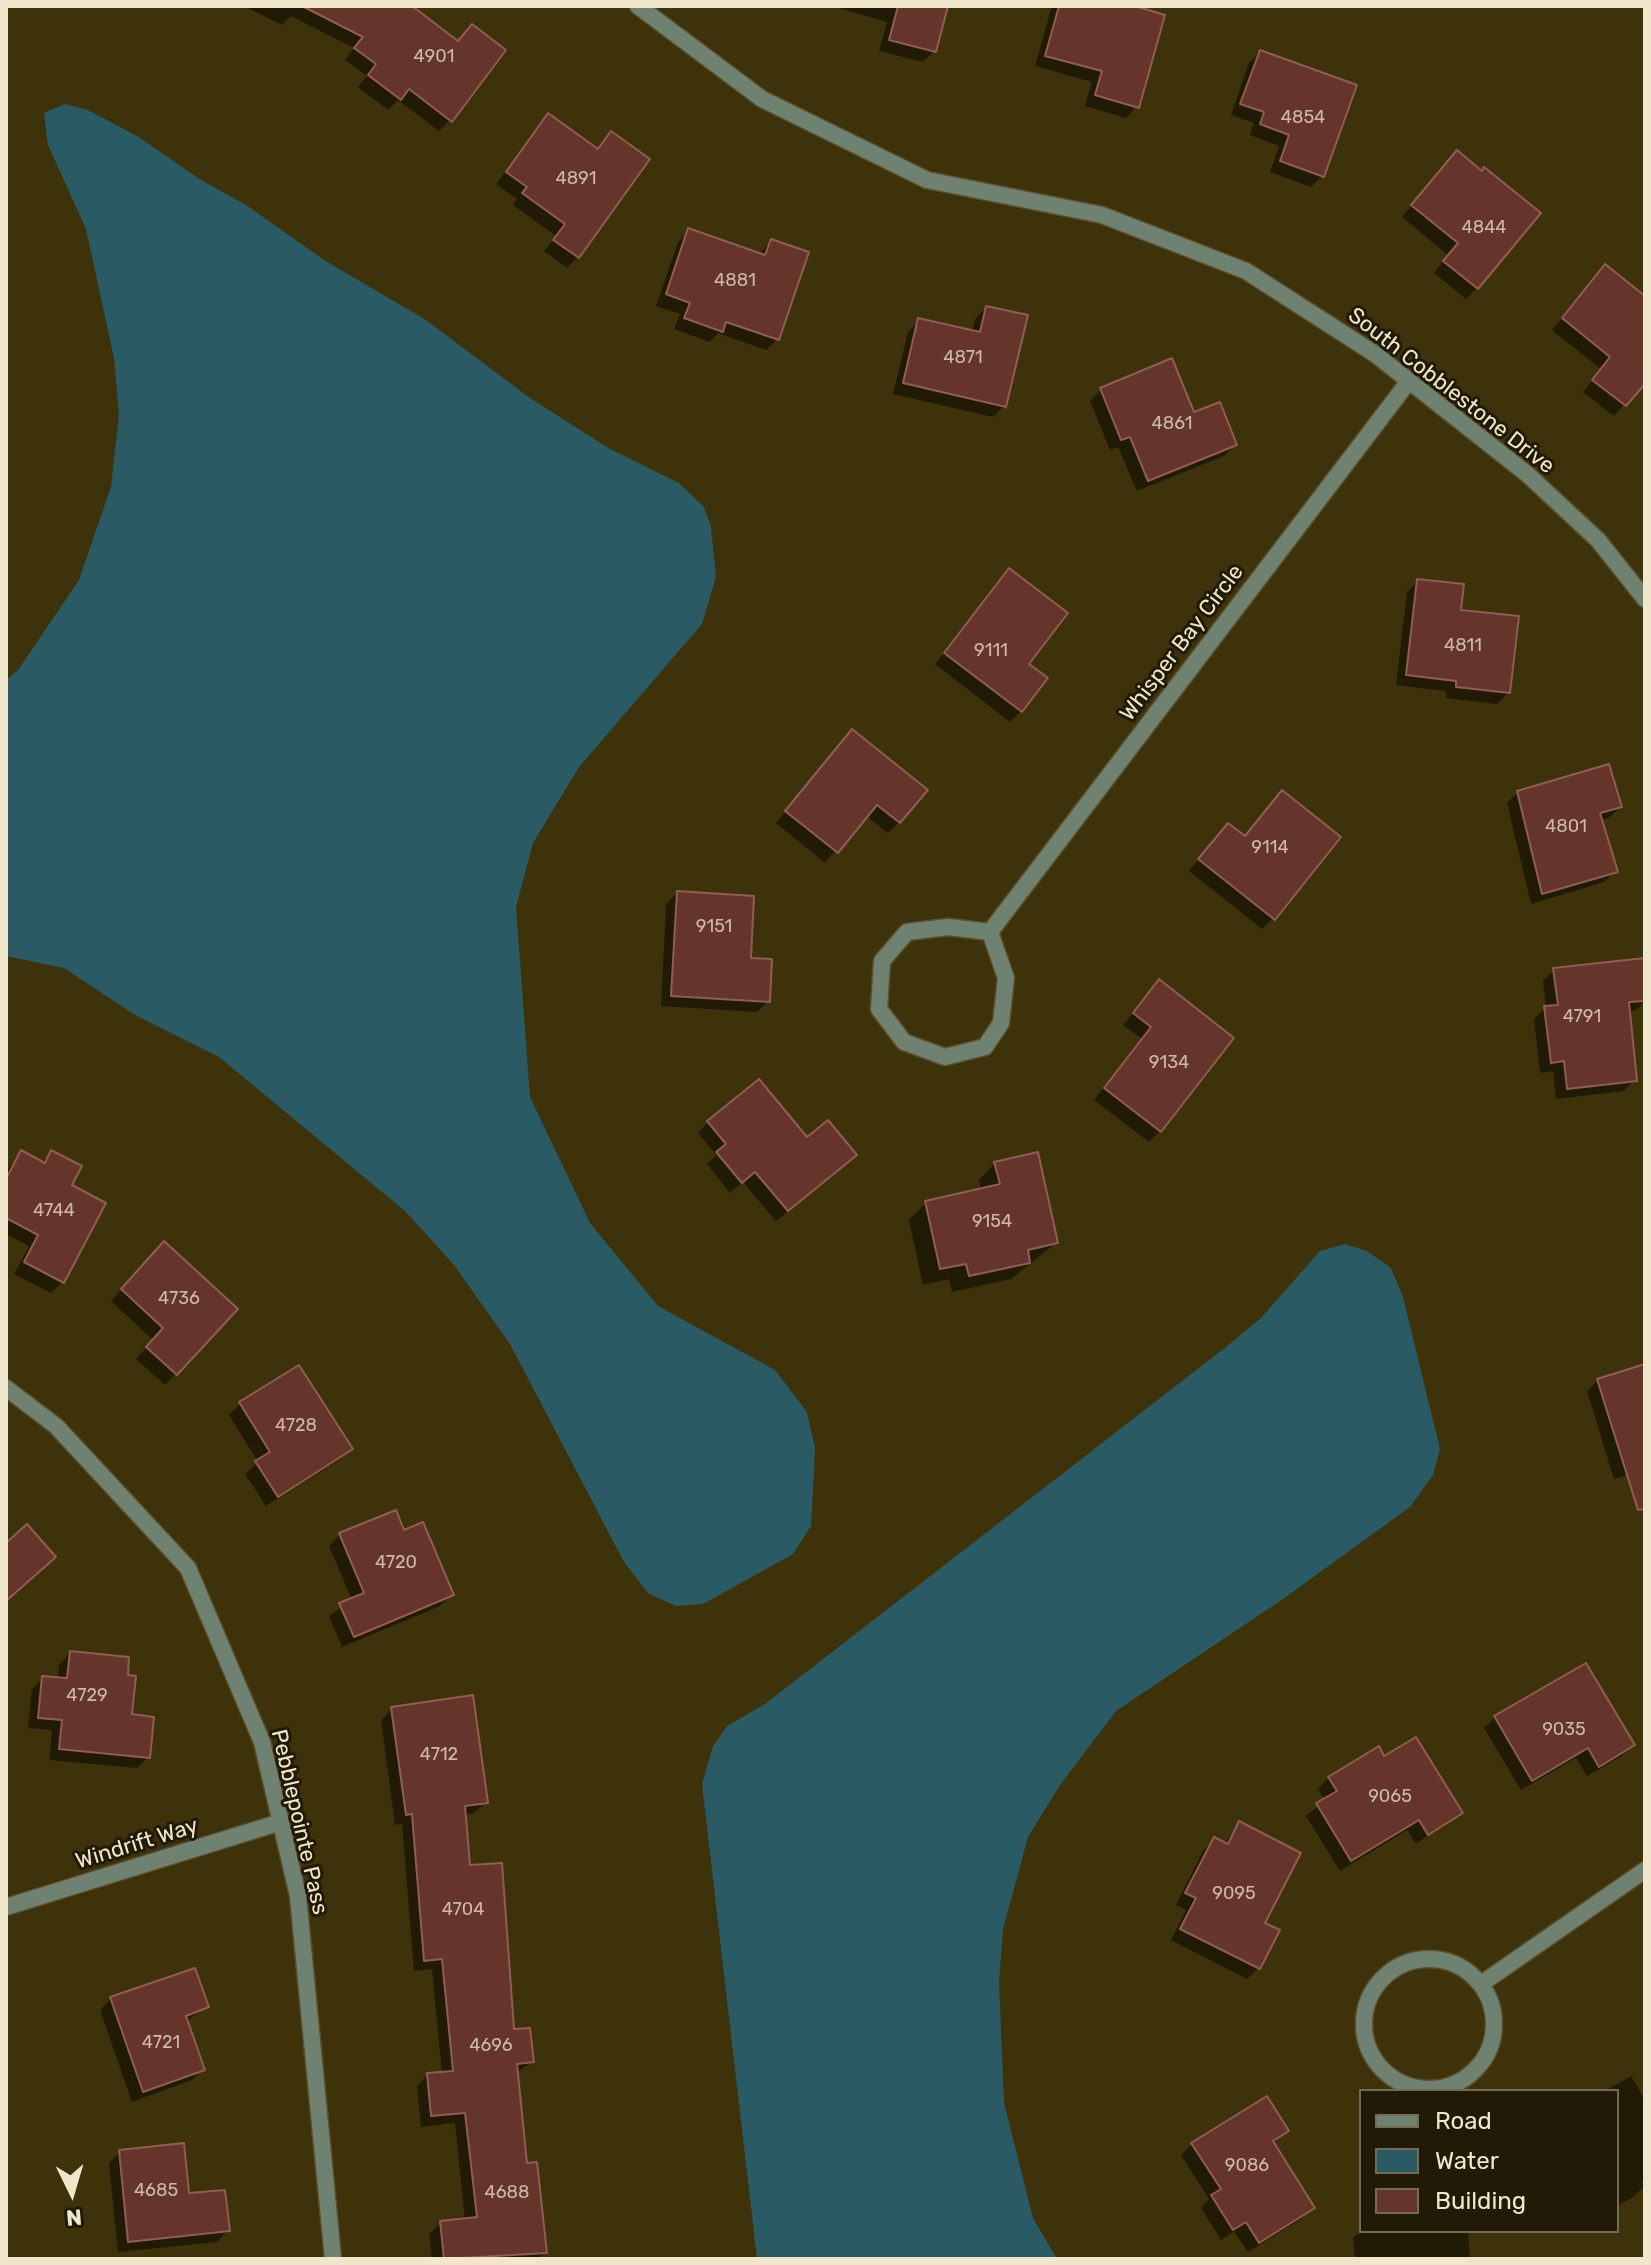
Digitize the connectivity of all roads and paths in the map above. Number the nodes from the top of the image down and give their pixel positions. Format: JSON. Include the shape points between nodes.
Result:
{"nodes":[{"id":1,"x":638,"y":6,"type":"edge"},
{"id":2,"x":1409,"y":381,"type":"junction"},
{"id":3,"x":1645,"y":599,"type":"edge"},
{"id":4,"x":990,"y":932,"type":"junction"},
{"id":5,"x":6,"y":1388,"type":"edge"},
{"id":6,"x":281,"y":1822,"type":"junction"},
{"id":7,"x":1645,"y":1870,"type":"edge"},
{"id":8,"x":6,"y":1907,"type":"edge"},
{"id":9,"x":1481,"y":1984,"type":"junction"},
{"id":10,"x":333,"y":2259,"type":"edge"}],
"edges":[{"from":1,"to":2,"type":"street","name":"South Cobblestone Drive","via":[[762,99],[869,154],[927,180],[1102,215],[1246,271]]},
{"from":2,"to":3,"type":"street","name":"South Cobblestone Drive","via":[[1537,483],[1598,540]]},
{"from":2,"to":4,"type":"street","name":"Whisper Bay Circle"},
{"from":4,"to":4,"type":"street","via":[[948,927],[907,932],[882,961],[879,1009],[904,1042],[945,1057],[985,1047],[1001,1023],[1006,978]]},
{"from":5,"to":6,"type":"street","name":"Pebblepointe Pass","via":[[56,1426],[188,1568],[262,1742]]},
{"from":6,"to":8,"type":"street","name":"Windrift Way"},
{"from":6,"to":10,"type":"street","name":"Pebblepointe Pass","via":[[298,1896]]},
{"from":7,"to":9,"type":"street"},
{"from":9,"to":9,"type":"street","via":[[1455,1965],[1424,1959],[1385,1976],[1365,2014],[1372,2056],[1385,2073],[1424,2089],[1446,2087],[1481,2064],[1495,2024],[1492,2003]]}]}
